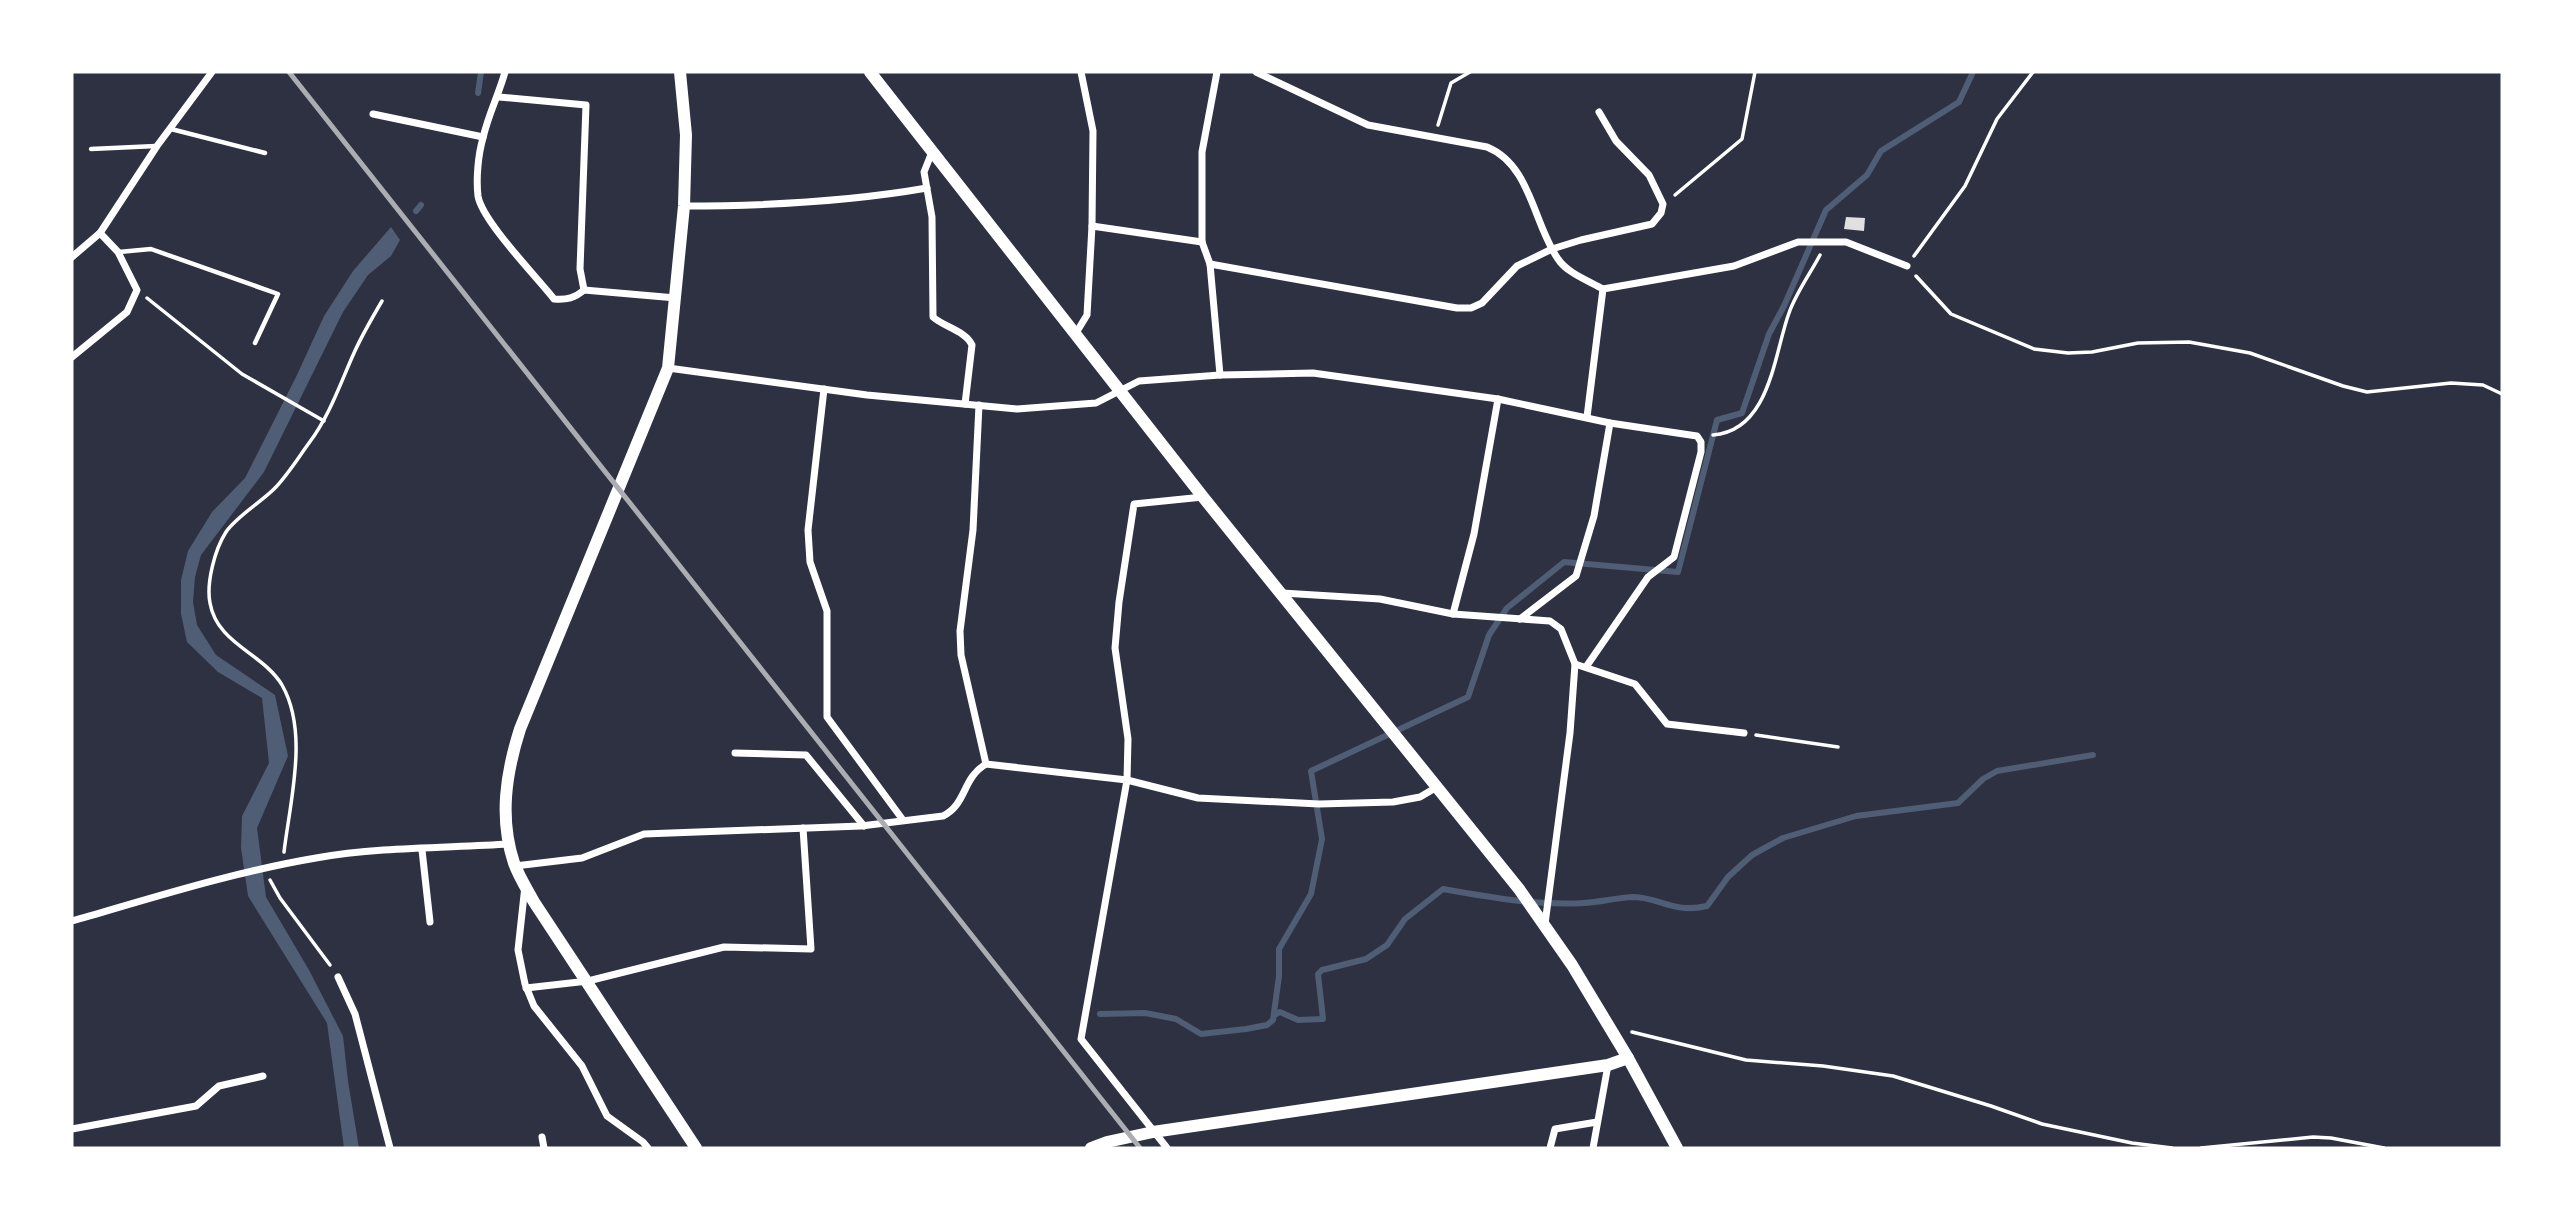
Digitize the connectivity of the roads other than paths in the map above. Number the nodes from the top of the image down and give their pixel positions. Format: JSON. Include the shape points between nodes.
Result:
{"nodes":[{"id":1,"x":212,"y":72,"type":"edge"},
{"id":2,"x":505,"y":72,"type":"edge"},
{"id":3,"x":680,"y":72,"type":"edge"},
{"id":4,"x":870,"y":72,"type":"edge"},
{"id":5,"x":1081,"y":72,"type":"edge"},
{"id":6,"x":1217,"y":72,"type":"edge"},
{"id":7,"x":1256,"y":72,"type":"edge"},
{"id":8,"x":499,"y":97,"type":"junction"},
{"id":9,"x":1599,"y":112,"type":"dead end"},
{"id":10,"x":373,"y":114,"type":"dead end"},
{"id":11,"x":170,"y":128,"type":"junction"},
{"id":12,"x":483,"y":137,"type":"junction"},
{"id":13,"x":157,"y":146,"type":"junction"},
{"id":14,"x":91,"y":149,"type":"dead end"},
{"id":15,"x":932,"y":151,"type":"junction"},
{"id":16,"x":265,"y":153,"type":"dead end"},
{"id":17,"x":927,"y":188,"type":"junction"},
{"id":18,"x":684,"y":206,"type":"junction"},
{"id":19,"x":1092,"y":226,"type":"junction"},
{"id":20,"x":100,"y":233,"type":"junction"},
{"id":21,"x":1202,"y":242,"type":"junction"},
{"id":22,"x":1552,"y":248,"type":"junction"},
{"id":23,"x":118,"y":252,"type":"junction"},
{"id":24,"x":72,"y":257,"type":"edge"},
{"id":25,"x":1210,"y":264,"type":"junction"},
{"id":26,"x":1907,"y":266,"type":"road end"},
{"id":27,"x":584,"y":289,"type":"junction"},
{"id":28,"x":1603,"y":289,"type":"junction"},
{"id":29,"x":677,"y":298,"type":"junction"},
{"id":30,"x":1076,"y":332,"type":"junction"},
{"id":31,"x":255,"y":343,"type":"dead end"},
{"id":32,"x":72,"y":357,"type":"edge"},
{"id":33,"x":668,"y":368,"type":"junction"},
{"id":34,"x":1220,"y":375,"type":"junction"},
{"id":35,"x":824,"y":389,"type":"junction"},
{"id":36,"x":1120,"y":390,"type":"junction"},
{"id":37,"x":1498,"y":399,"type":"junction"},
{"id":38,"x":965,"y":404,"type":"junction"},
{"id":39,"x":979,"y":405,"type":"junction"},
{"id":40,"x":1587,"y":417,"type":"junction"},
{"id":41,"x":1610,"y":423,"type":"junction"},
{"id":42,"x":1203,"y":497,"type":"junction"},
{"id":43,"x":1281,"y":593,"type":"junction"},
{"id":44,"x":1453,"y":614,"type":"junction"},
{"id":45,"x":1520,"y":619,"type":"junction"},
{"id":46,"x":1576,"y":664,"type":"junction"},
{"id":47,"x":1586,"y":667,"type":"junction"},
{"id":48,"x":1744,"y":733,"type":"road end"},
{"id":49,"x":735,"y":753,"type":"dead end"},
{"id":50,"x":986,"y":764,"type":"junction"},
{"id":51,"x":1126,"y":780,"type":"junction"},
{"id":52,"x":1438,"y":787,"type":"junction"},
{"id":53,"x":903,"y":820,"type":"junction"},
{"id":54,"x":864,"y":826,"type":"junction"},
{"id":55,"x":803,"y":828,"type":"junction"},
{"id":56,"x":509,"y":844,"type":"junction"},
{"id":57,"x":422,"y":850,"type":"junction"},
{"id":58,"x":515,"y":866,"type":"junction"},
{"id":59,"x":525,"y":886,"type":"junction"},
{"id":60,"x":72,"y":921,"type":"edge"},
{"id":61,"x":430,"y":922,"type":"dead end"},
{"id":62,"x":1545,"y":926,"type":"junction"},
{"id":63,"x":338,"y":977,"type":"road end"},
{"id":64,"x":588,"y":981,"type":"junction"},
{"id":65,"x":526,"y":988,"type":"junction"},
{"id":66,"x":1628,"y":1058,"type":"junction"},
{"id":67,"x":1608,"y":1065,"type":"junction"},
{"id":68,"x":263,"y":1076,"type":"dead end"},
{"id":69,"x":1597,"y":1122,"type":"junction"},
{"id":70,"x":72,"y":1129,"type":"edge"},
{"id":71,"x":1153,"y":1132,"type":"junction"},
{"id":72,"x":542,"y":1137,"type":"dead end"},
{"id":73,"x":1110,"y":1145,"type":"edge"},
{"id":74,"x":390,"y":1148,"type":"edge"},
{"id":75,"x":544,"y":1148,"type":"edge"},
{"id":76,"x":648,"y":1148,"type":"edge"},
{"id":77,"x":696,"y":1148,"type":"edge"},
{"id":78,"x":1091,"y":1148,"type":"edge"},
{"id":79,"x":1167,"y":1148,"type":"edge"},
{"id":80,"x":1550,"y":1148,"type":"edge"},
{"id":81,"x":1593,"y":1148,"type":"edge"},
{"id":82,"x":1677,"y":1148,"type":"edge"}],
"edges":[{"from":1,"to":11,"type":"street"},
{"from":2,"to":8,"type":"street"},
{"from":3,"to":18,"type":"street"},
{"from":4,"to":15,"type":"street"},
{"from":5,"to":19,"type":"street","via":[[1093,131]]},
{"from":6,"to":21,"type":"street","via":[[1202,152]]},
{"from":7,"to":22,"type":"street","via":[[1368,125],[1488,147],[1507,157]]},
{"from":8,"to":12,"type":"street"},
{"from":8,"to":27,"type":"street","via":[[586,105],[580,269]]},
{"from":9,"to":22,"type":"street","via":[[1616,141],[1650,175],[1664,204],[1661,213],[1652,224]]},
{"from":10,"to":12,"type":"street"},
{"from":11,"to":13,"type":"street"},
{"from":11,"to":16,"type":"lane"},
{"from":12,"to":27,"type":"street","via":[[478,198],[486,216],[554,299],[566,300]]},
{"from":13,"to":14,"type":"lane"},
{"from":13,"to":20,"type":"street"},
{"from":15,"to":17,"type":"street","via":[[925,173]]},
{"from":15,"to":30,"type":"street"},
{"from":17,"to":18,"type":"street","via":[[806,203]]},
{"from":17,"to":38,"type":"street","via":[[932,217],[933,317],[969,337],[972,345]]},
{"from":18,"to":29,"type":"street"},
{"from":19,"to":21,"type":"street"},
{"from":19,"to":30,"type":"street","via":[[1087,315]]},
{"from":20,"to":23,"type":"street"},
{"from":20,"to":24,"type":"street"},
{"from":21,"to":25,"type":"street"},
{"from":22,"to":25,"type":"street","via":[[1517,266],[1493,294],[1471,308]]},
{"from":22,"to":28,"type":"street","via":[[1558,261]]},
{"from":23,"to":31,"type":"lane","via":[[151,249],[278,294]]},
{"from":23,"to":32,"type":"street","via":[[137,290],[127,312]]},
{"from":25,"to":34,"type":"street"},
{"from":26,"to":28,"type":"street","via":[[1846,242],[1798,242],[1734,266]]},
{"from":27,"to":29,"type":"street"},
{"from":28,"to":40,"type":"street"},
{"from":29,"to":33,"type":"street"},
{"from":30,"to":36,"type":"street"},
{"from":33,"to":35,"type":"street"},
{"from":33,"to":56,"type":"street","via":[[520,729],[506,787]]},
{"from":34,"to":36,"type":"street","via":[[1139,381]]},
{"from":34,"to":37,"type":"street","via":[[1313,373]]},
{"from":35,"to":38,"type":"street"},
{"from":35,"to":53,"type":"street","via":[[808,530],[810,562],[827,611],[827,717]]},
{"from":36,"to":39,"type":"street","via":[[1096,403],[1017,410]]},
{"from":36,"to":42,"type":"street"},
{"from":37,"to":40,"type":"street"},
{"from":37,"to":44,"type":"street","via":[[1474,534]]},
{"from":38,"to":39,"type":"street"},
{"from":39,"to":50,"type":"street","via":[[973,530],[960,631],[961,655]]},
{"from":40,"to":41,"type":"street"},
{"from":41,"to":45,"type":"street","via":[[1594,516],[1576,576]]},
{"from":41,"to":47,"type":"street","via":[[1697,436],[1701,452],[1674,557],[1648,577]]},
{"from":42,"to":43,"type":"street"},
{"from":42,"to":51,"type":"street","via":[[1134,504],[1115,648],[1128,739]]},
{"from":43,"to":44,"type":"street","via":[[1380,599]]},
{"from":43,"to":52,"type":"street"},
{"from":44,"to":45,"type":"street"},
{"from":45,"to":46,"type":"street","via":[[1550,621],[1561,629]]},
{"from":46,"to":47,"type":"street"},
{"from":46,"to":62,"type":"street"},
{"from":47,"to":48,"type":"street","via":[[1635,684],[1667,724]]},
{"from":49,"to":54,"type":"street","via":[[806,755]]},
{"from":50,"to":51,"type":"street"},
{"from":50,"to":53,"type":"street","via":[[974,771],[954,810],[943,816]]},
{"from":51,"to":52,"type":"street","via":[[1198,798],[1318,804],[1393,802],[1420,797]]},
{"from":51,"to":71,"type":"street","via":[[1081,1039]]},
{"from":52,"to":62,"type":"street"},
{"from":53,"to":54,"type":"street"},
{"from":54,"to":55,"type":"street"},
{"from":55,"to":58,"type":"street","via":[[644,834],[582,858]]},
{"from":55,"to":64,"type":"street","via":[[811,949],[724,947]]},
{"from":56,"to":57,"type":"street"},
{"from":56,"to":58,"type":"street"},
{"from":57,"to":60,"type":"street","via":[[350,853],[236,874]]},
{"from":57,"to":61,"type":"street"},
{"from":58,"to":59,"type":"street"},
{"from":59,"to":64,"type":"street"},
{"from":59,"to":65,"type":"street","via":[[518,950]]},
{"from":62,"to":66,"type":"street"},
{"from":63,"to":74,"type":"street","via":[[359,1026]]},
{"from":64,"to":65,"type":"street"},
{"from":64,"to":77,"type":"street"},
{"from":65,"to":76,"type":"street","via":[[534,1006],[582,1066],[607,1116]]},
{"from":66,"to":67,"type":"street"},
{"from":66,"to":82,"type":"street"},
{"from":67,"to":69,"type":"street"},
{"from":67,"to":71,"type":"street"},
{"from":68,"to":70,"type":"street","via":[[219,1086],[196,1106]]},
{"from":69,"to":80,"type":"street","via":[[1556,1129]]},
{"from":69,"to":81,"type":"street"},
{"from":71,"to":73,"type":"street"},
{"from":71,"to":79,"type":"street"},
{"from":72,"to":75,"type":"street"},
{"from":73,"to":78,"type":"street"}]}
